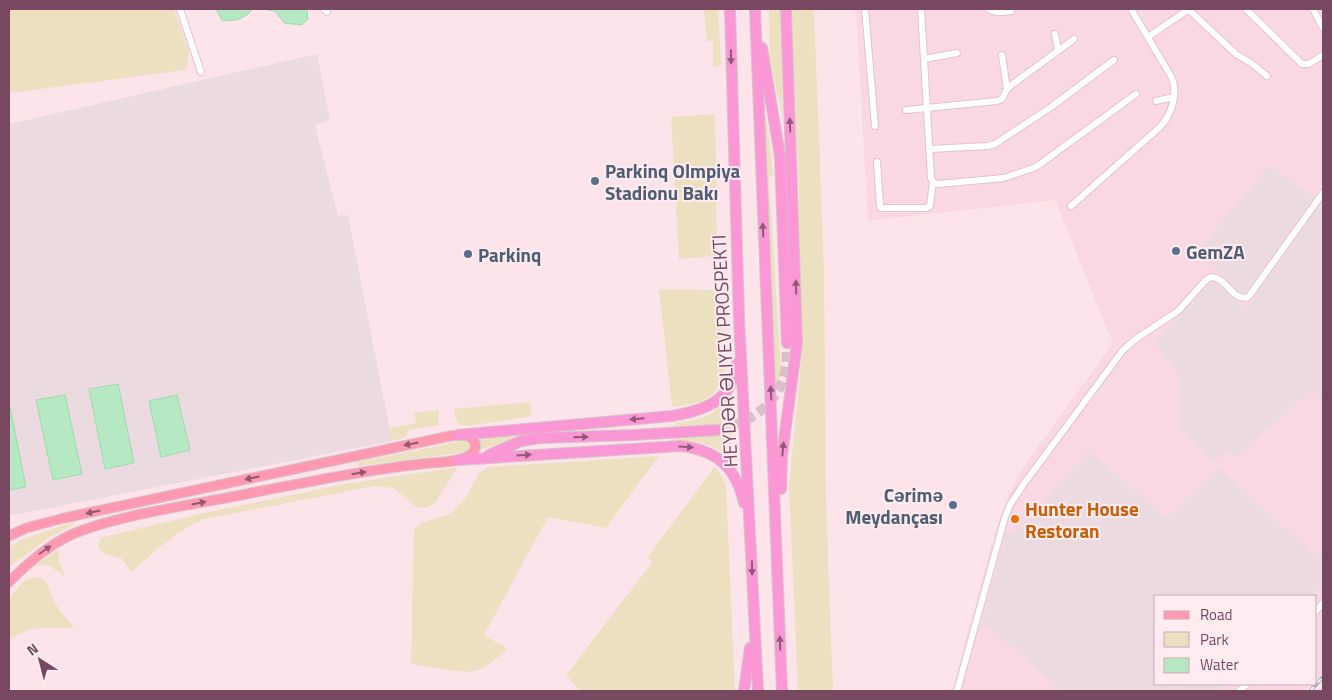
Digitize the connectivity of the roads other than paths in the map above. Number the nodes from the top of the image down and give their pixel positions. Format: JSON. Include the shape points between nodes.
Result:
{"nodes":[{"id":1,"x":180,"y":9,"type":"edge"},
{"id":2,"x":730,"y":9,"type":"edge"},
{"id":3,"x":756,"y":9,"type":"edge"},
{"id":4,"x":786,"y":9,"type":"edge"},
{"id":5,"x":865,"y":9,"type":"edge"},
{"id":6,"x":921,"y":9,"type":"edge"},
{"id":7,"x":989,"y":9,"type":"edge"},
{"id":8,"x":1131,"y":9,"type":"edge"},
{"id":9,"x":1188,"y":9,"type":"edge"},
{"id":10,"x":1246,"y":9,"type":"edge"},
{"id":11,"x":1313,"y":9,"type":"edge"},
{"id":12,"x":1011,"y":11,"type":"dead end"},
{"id":13,"x":1323,"y":28,"type":"edge"},
{"id":14,"x":1055,"y":34,"type":"dead end"},
{"id":15,"x":1148,"y":37,"type":"junction"},
{"id":16,"x":1074,"y":39,"type":"dead end"},
{"id":17,"x":1058,"y":50,"type":"junction"},
{"id":18,"x":957,"y":53,"type":"dead end"},
{"id":19,"x":1002,"y":55,"type":"dead end"},
{"id":20,"x":1323,"y":55,"type":"edge"},
{"id":21,"x":924,"y":59,"type":"junction"},
{"id":22,"x":1114,"y":60,"type":"dead end"},
{"id":23,"x":201,"y":72,"type":"dead end"},
{"id":24,"x":1268,"y":76,"type":"dead end"},
{"id":25,"x":1007,"y":88,"type":"junction"},
{"id":26,"x":1136,"y":94,"type":"dead end"},
{"id":27,"x":1174,"y":97,"type":"junction"},
{"id":28,"x":1156,"y":101,"type":"dead end"},
{"id":29,"x":927,"y":109,"type":"junction"},
{"id":30,"x":906,"y":110,"type":"dead end"},
{"id":31,"x":875,"y":126,"type":"dead end"},
{"id":32,"x":930,"y":149,"type":"junction"},
{"id":33,"x":877,"y":162,"type":"dead end"},
{"id":34,"x":933,"y":182,"type":"junction"},
{"id":35,"x":1323,"y":194,"type":"edge"},
{"id":36,"x":1071,"y":206,"type":"dead end"},
{"id":37,"x":739,"y":319,"type":"junction"},
{"id":38,"x":788,"y":343,"type":"tunnel mouth"},
{"id":39,"x":717,"y":430,"type":"tunnel mouth"},
{"id":40,"x":458,"y":435,"type":"junction"},
{"id":41,"x":483,"y":458,"type":"junction"},
{"id":42,"x":458,"y":460,"type":"junction"},
{"id":43,"x":9,"y":536,"type":"edge"},
{"id":44,"x":751,"y":546,"type":"junction"},
{"id":45,"x":778,"y":550,"type":"junction"},
{"id":46,"x":9,"y":582,"type":"edge"},
{"id":47,"x":753,"y":627,"type":"junction"},
{"id":48,"x":744,"y":691,"type":"edge"},
{"id":49,"x":753,"y":691,"type":"edge"},
{"id":50,"x":758,"y":691,"type":"edge"},
{"id":51,"x":782,"y":691,"type":"edge"},
{"id":52,"x":957,"y":691,"type":"edge"}],
"edges":[{"from":1,"to":23,"type":"street"},
{"from":2,"to":37,"type":"highway","name":"HEYDƏR ƏLIYEV PROSPEKTI","one_way":true},
{"from":3,"to":38,"type":"highway","via":[[780,156]]},
{"from":45,"to":3,"type":"highway","one_way":true},
{"from":45,"to":4,"type":"highway","one_way":true,"via":[[782,455],[797,344]]},
{"from":5,"to":31,"type":"street"},
{"from":6,"to":21,"type":"street"},
{"from":7,"to":12,"type":"street","via":[[993,12]]},
{"from":8,"to":15,"type":"street"},
{"from":9,"to":15,"type":"street"},
{"from":9,"to":24,"type":"street","via":[[1236,54]]},
{"from":10,"to":20,"type":"street","via":[[1302,64]]},
{"from":11,"to":13,"type":"street"},
{"from":14,"to":17,"type":"street"},
{"from":15,"to":27,"type":"street","via":[[1172,78]]},
{"from":16,"to":17,"type":"street"},
{"from":17,"to":25,"type":"street"},
{"from":18,"to":21,"type":"street"},
{"from":19,"to":25,"type":"street"},
{"from":21,"to":29,"type":"street"},
{"from":22,"to":32,"type":"street","via":[[995,144]]},
{"from":25,"to":29,"type":"street","via":[[1005,96],[997,101]]},
{"from":26,"to":34,"type":"street","via":[[1036,167],[992,180]]},
{"from":27,"to":28,"type":"street"},
{"from":27,"to":36,"type":"street","via":[[1168,117],[1160,127]]},
{"from":29,"to":30,"type":"street"},
{"from":29,"to":32,"type":"street"},
{"from":32,"to":34,"type":"street"},
{"from":33,"to":34,"type":"street","via":[[880,206],[884,209],[928,207]]},
{"from":35,"to":52,"type":"street","via":[[1249,296],[1238,297],[1220,279],[1211,276],[1178,311],[1128,346],[1023,485],[1005,518]]},
{"from":37,"to":40,"type":"highway","one_way":true,"via":[[733,380],[720,398],[704,408],[672,416]]},
{"from":37,"to":44,"type":"highway","name":"HEYDƏR ƏLIYEV PROSPEKTI"},
{"from":41,"to":39,"type":"highway","one_way":true,"via":[[521,441],[540,438]]},
{"from":40,"to":42,"type":"main road","via":[[472,438],[476,447],[471,454]]},
{"from":40,"to":43,"type":"main road","one_way":true,"via":[[64,518]]},
{"from":41,"to":42,"type":"highway"},
{"from":41,"to":44,"type":"highway","one_way":true,"via":[[680,446],[709,452],[725,464],[739,485]]},
{"from":46,"to":42,"type":"main road","one_way":true,"via":[[50,546],[82,530],[164,510],[348,474]]},
{"from":44,"to":47,"type":"highway","name":"HEYDƏR ƏLIYEV PROSPEKTI","one_way":true},
{"from":51,"to":45,"type":"highway","one_way":true},
{"from":47,"to":48,"type":"highway"},
{"from":47,"to":49,"type":"highway"},
{"from":47,"to":50,"type":"highway","name":"HEYDƏR ƏLIYEV PROSPEKTI"}]}
